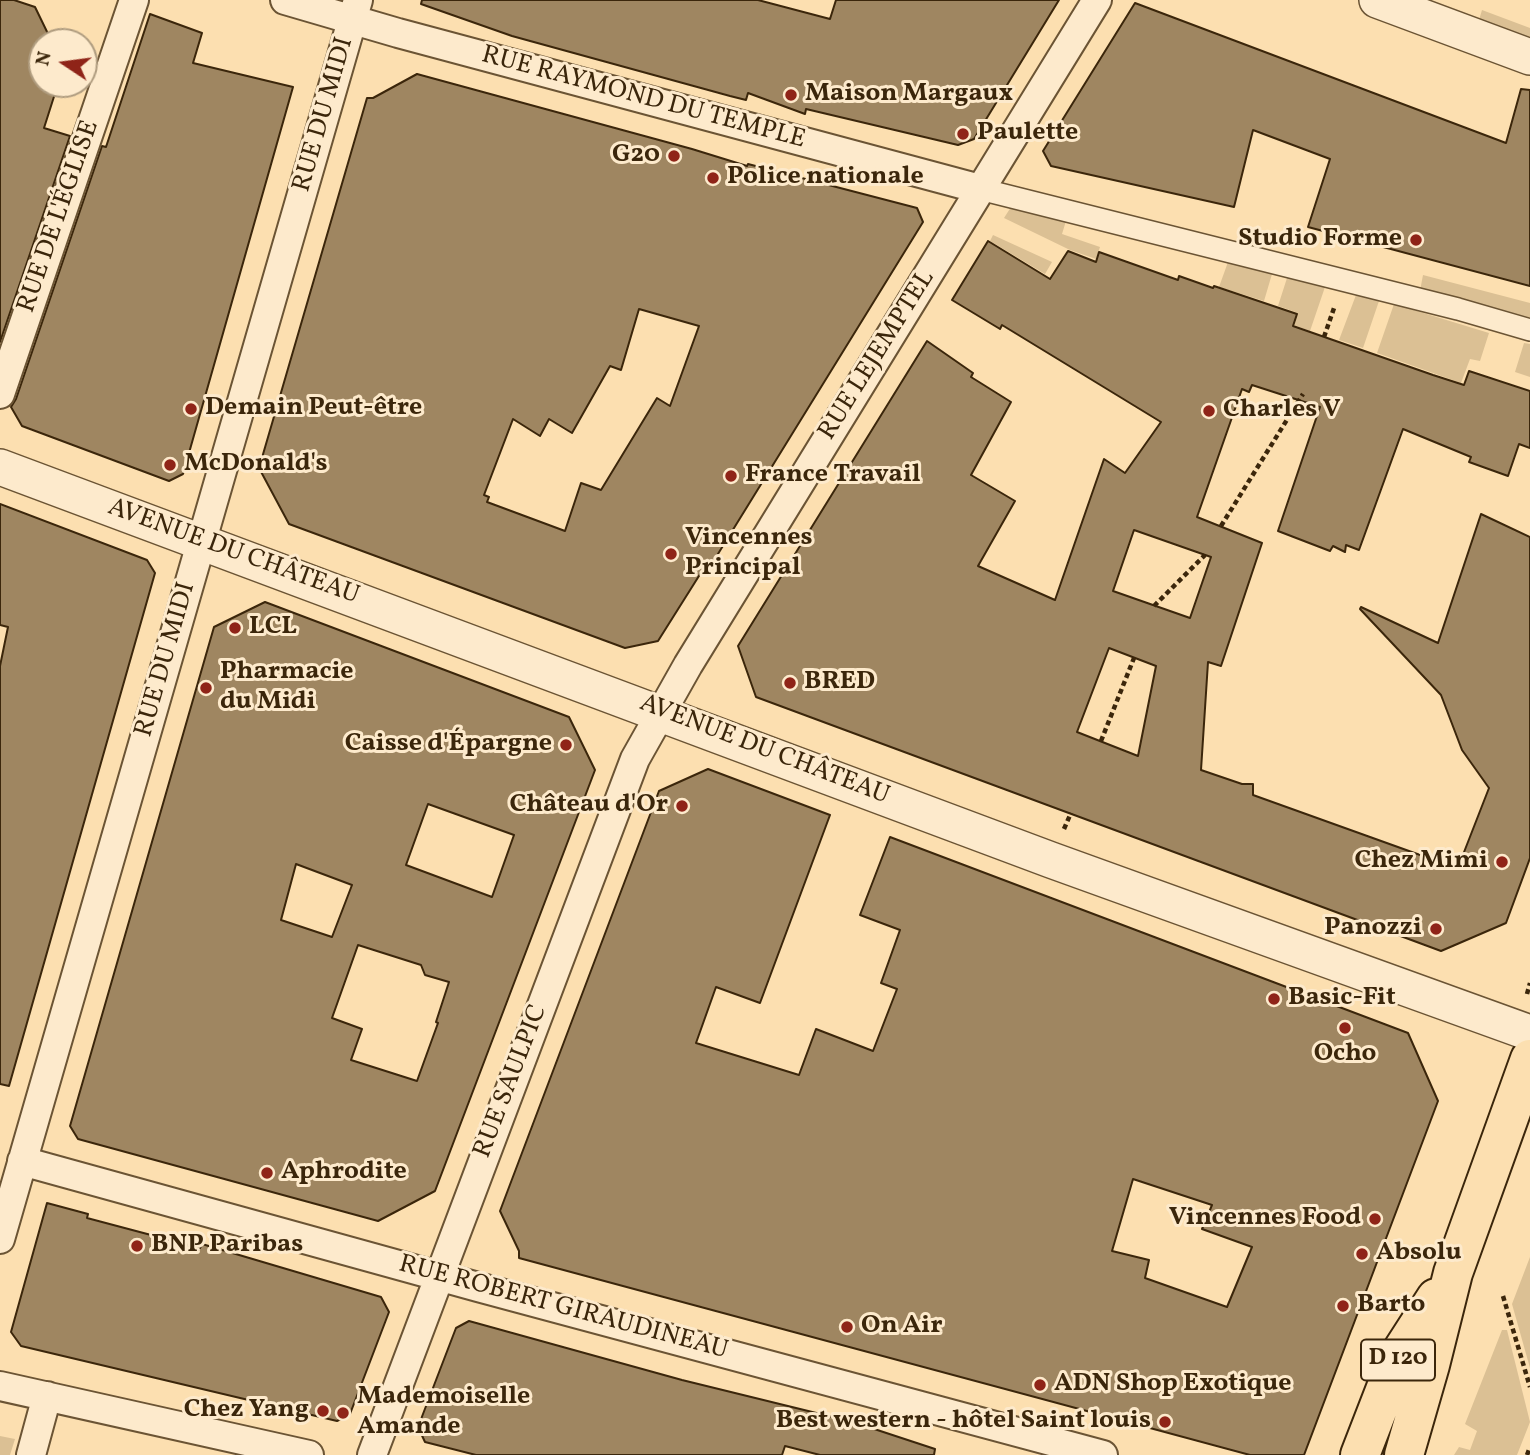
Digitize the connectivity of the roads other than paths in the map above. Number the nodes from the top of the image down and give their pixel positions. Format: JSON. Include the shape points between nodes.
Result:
{"nodes":[{"id":1,"x":134,"y":0,"type":"edge"},
{"id":2,"x":285,"y":0,"type":"edge"},
{"id":3,"x":1097,"y":0,"type":"edge"},
{"id":4,"x":1377,"y":0,"type":"edge"},
{"id":5,"x":1422,"y":8,"type":"edge"},
{"id":6,"x":355,"y":10,"type":"edge"},
{"id":7,"x":1530,"y":57,"type":"edge"},
{"id":8,"x":980,"y":189,"type":"junction"},
{"id":9,"x":1530,"y":330,"type":"edge"},
{"id":10,"x":0,"y":394,"type":"edge"},
{"id":11,"x":0,"y":467,"type":"edge"},
{"id":12,"x":201,"y":541,"type":"junction"},
{"id":13,"x":660,"y":712,"type":"junction"},
{"id":14,"x":1530,"y":1033,"type":"edge"},
{"id":15,"x":1530,"y":1059,"type":"edge"},
{"id":16,"x":22,"y":1161,"type":"junction"},
{"id":17,"x":0,"y":1239,"type":"edge"},
{"id":18,"x":1453,"y":1273,"type":"junction"},
{"id":19,"x":439,"y":1275,"type":"junction"},
{"id":20,"x":0,"y":1386,"type":"edge"},
{"id":21,"x":47,"y":1395,"type":"junction"},
{"id":22,"x":31,"y":1455,"type":"edge"},
{"id":23,"x":309,"y":1455,"type":"edge"},
{"id":24,"x":372,"y":1455,"type":"edge"},
{"id":25,"x":1103,"y":1455,"type":"edge"},
{"id":26,"x":1360,"y":1455,"type":"edge"},
{"id":27,"x":1404,"y":1455,"type":"edge"}],
"edges":[{"from":1,"to":10,"type":"street","name":"RUE DE L'ÉGLISE"},
{"from":2,"to":6,"type":"street","name":"RUE RAYMOND DU TEMPLE"},
{"from":3,"to":8,"type":"street","name":"RUE LEJEMPTEL"},
{"from":4,"to":5,"type":"street"},
{"from":5,"to":7,"type":"street"},
{"from":6,"to":8,"type":"street","name":"RUE RAYMOND DU TEMPLE"},
{"from":6,"to":12,"type":"street","name":"RUE DU MIDI"},
{"from":8,"to":9,"type":"street","name":"RUE RAYMOND DU TEMPLE"},
{"from":8,"to":13,"type":"street","name":"RUE LEJEMPTEL"},
{"from":11,"to":12,"type":"street","name":"AVENUE DU CHÂTEAU"},
{"from":12,"to":13,"type":"street","name":"AVENUE DU CHÂTEAU"},
{"from":12,"to":16,"type":"street","name":"RUE DU MIDI"},
{"from":13,"to":14,"type":"street","name":"AVENUE DU CHÂTEAU"},
{"from":13,"to":19,"type":"street","name":"RUE SAULPIC","via":[[635,759]]},
{"from":15,"to":18,"type":"main road","number":"D 120"},
{"from":16,"to":17,"type":"street","name":"RUE DU MIDI"},
{"from":16,"to":19,"type":"street","name":"RUE ROBERT GIRAUDINEAU"},
{"from":18,"to":26,"type":"main road","number":"D 120","via":[[1398,1357]]},
{"from":18,"to":27,"type":"main road","number":"D 120"},
{"from":19,"to":24,"type":"street","name":"RUE SAULPIC"},
{"from":19,"to":25,"type":"street","name":"RUE ROBERT GIRAUDINEAU"},
{"from":20,"to":21,"type":"street"},
{"from":21,"to":22,"type":"street"},
{"from":21,"to":23,"type":"street"}]}
